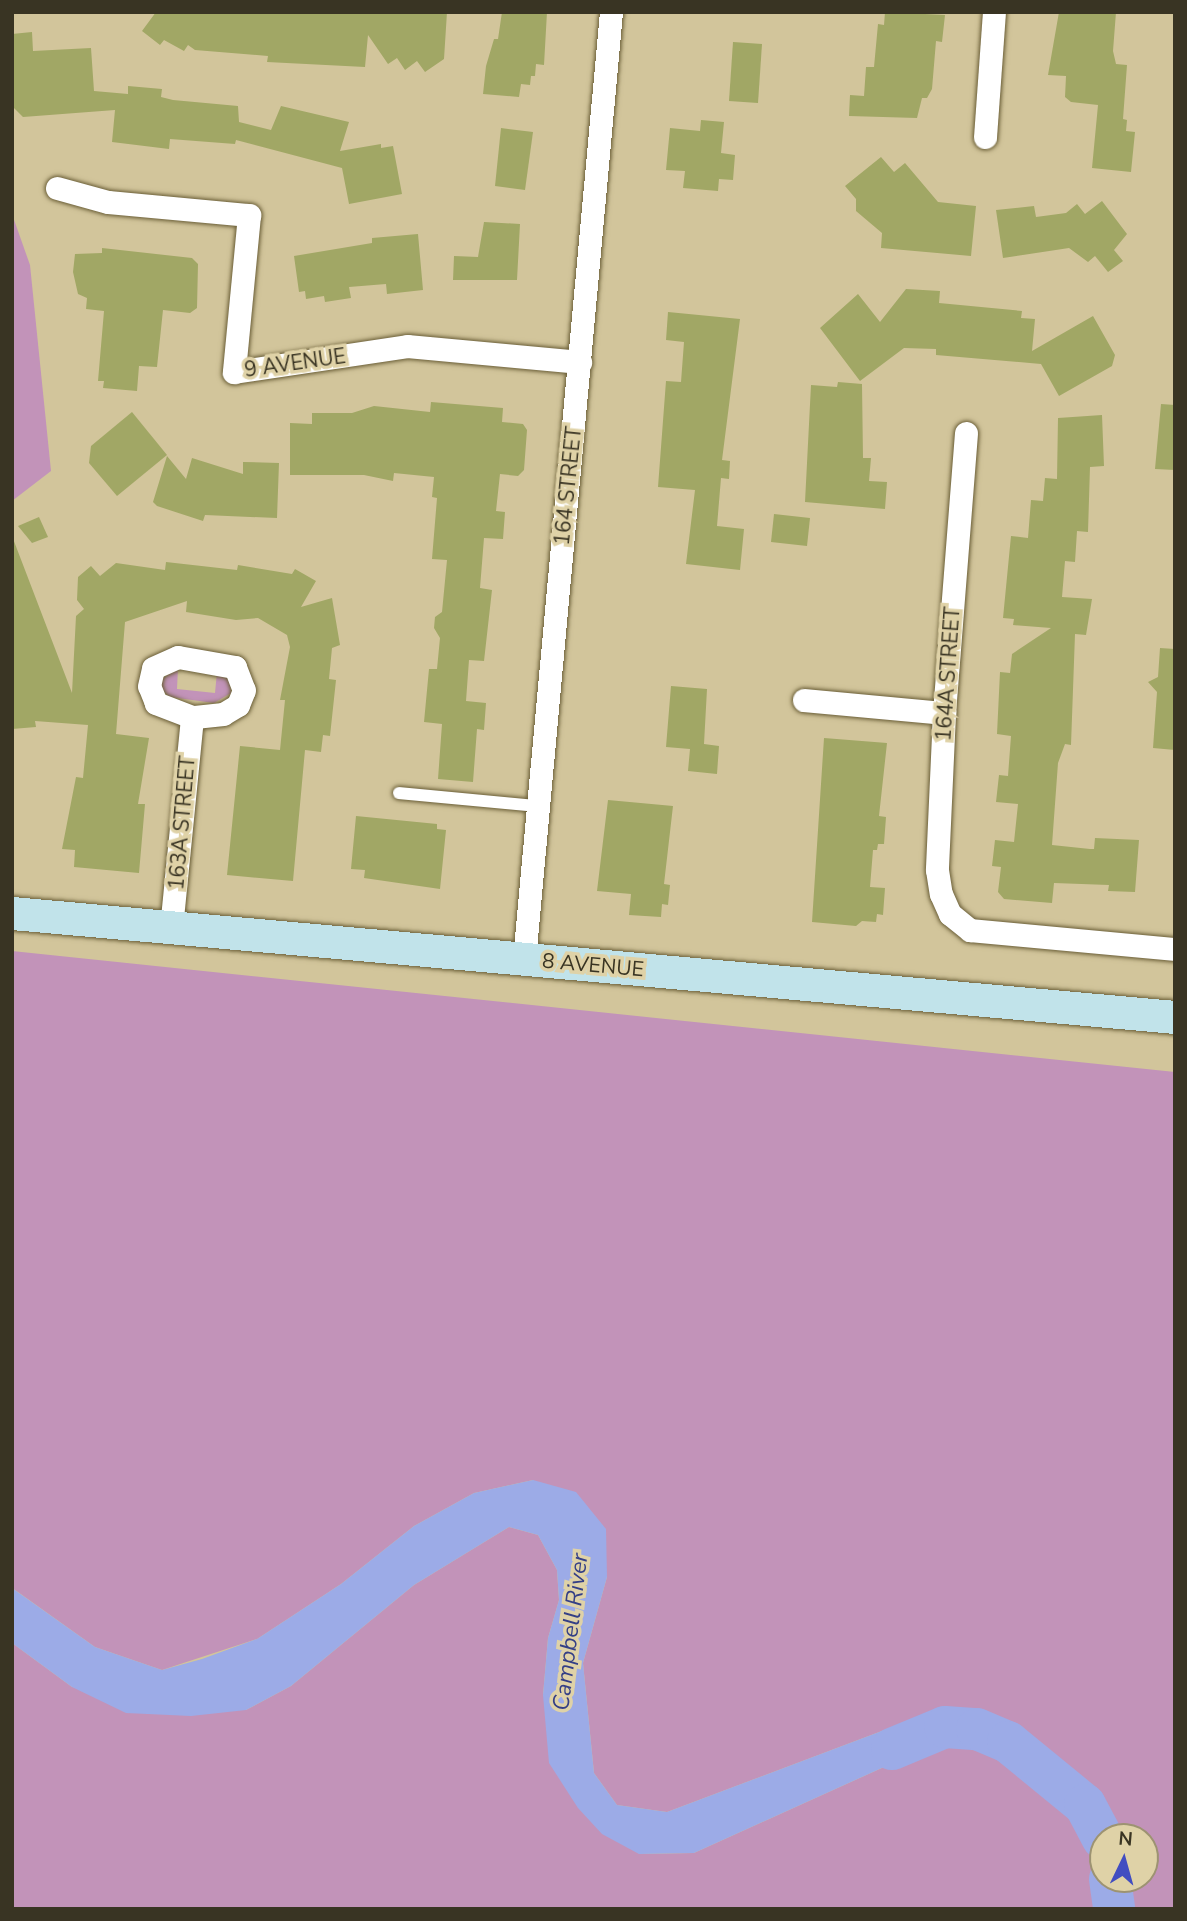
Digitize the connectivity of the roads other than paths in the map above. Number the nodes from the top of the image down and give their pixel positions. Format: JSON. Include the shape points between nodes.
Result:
{"nodes":[{"id":1,"x":611,"y":12,"type":"edge"},
{"id":2,"x":994,"y":12,"type":"edge"},
{"id":3,"x":985,"y":136,"type":"dead end"},
{"id":4,"x":57,"y":188,"type":"dead end"},
{"id":5,"x":580,"y":362,"type":"junction"},
{"id":6,"x":966,"y":433,"type":"dead end"},
{"id":7,"x":804,"y":700,"type":"dead end"},
{"id":8,"x":944,"y":713,"type":"junction"},
{"id":9,"x":192,"y":717,"type":"dead end"},
{"id":10,"x":399,"y":793,"type":"dead end"},
{"id":11,"x":537,"y":806,"type":"junction"},
{"id":12,"x":12,"y":913,"type":"edge"},
{"id":13,"x":171,"y":928,"type":"junction"},
{"id":14,"x":1175,"y":949,"type":"edge"},
{"id":15,"x":524,"y":959,"type":"junction"},
{"id":16,"x":1175,"y":1017,"type":"edge"}],
"edges":[{"from":1,"to":5,"type":"street","name":"164 STREET"},
{"from":2,"to":3,"type":"street"},
{"from":4,"to":5,"type":"street","name":"9 AVENUE","via":[[108,201],[248,215],[234,372],[407,346]]},
{"from":5,"to":11,"type":"street","name":"164 STREET"},
{"from":6,"to":8,"type":"street","name":"164A STREET"},
{"from":7,"to":8,"type":"street"},
{"from":8,"to":14,"type":"street","name":"164A STREET","via":[[937,870],[950,914],[970,930]]},
{"from":9,"to":13,"type":"street","name":"163A STREET"},
{"from":10,"to":11,"type":"lane"},
{"from":11,"to":15,"type":"street","name":"164 STREET"},
{"from":12,"to":13,"type":"main road","name":"8 AVENUE"},
{"from":13,"to":15,"type":"main road","name":"8 AVENUE"},
{"from":15,"to":16,"type":"main road","name":"8 AVENUE"}]}
